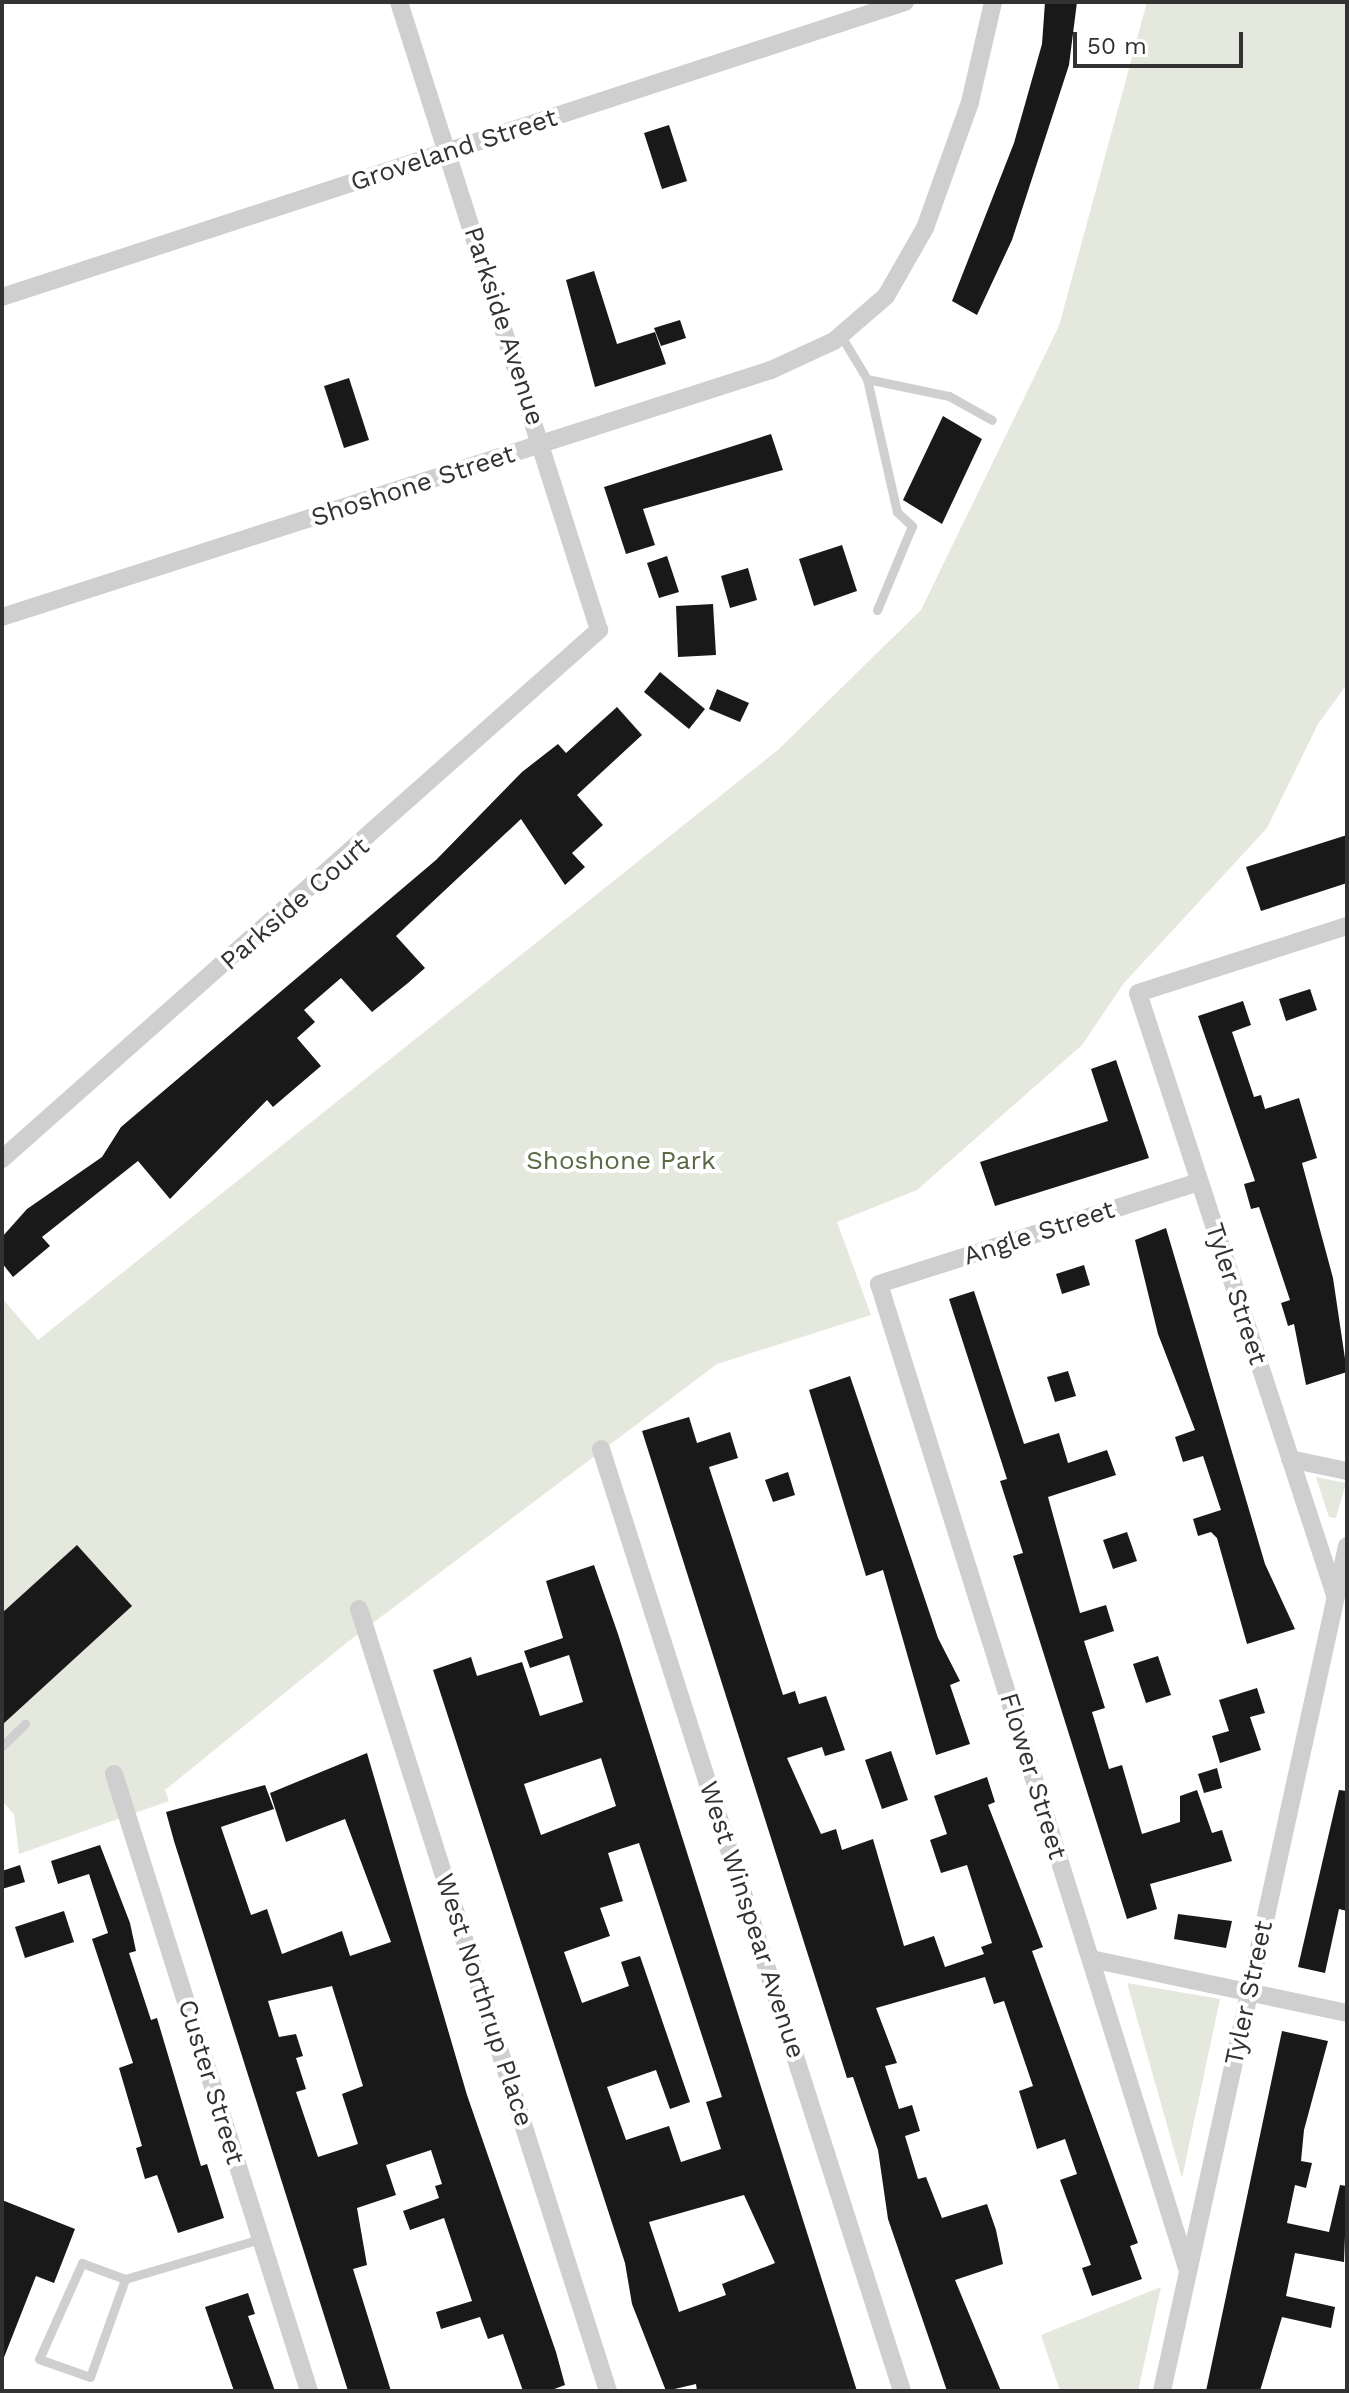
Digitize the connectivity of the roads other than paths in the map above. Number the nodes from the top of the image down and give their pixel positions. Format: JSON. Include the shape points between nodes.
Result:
{"nodes":[{"id":1,"x":399,"y":2,"type":"edge"},
{"id":2,"x":905,"y":2,"type":"edge"},
{"id":3,"x":993,"y":2,"type":"edge"},
{"id":4,"x":448,"y":152,"type":"junction"},
{"id":5,"x":2,"y":297,"type":"edge"},
{"id":6,"x":841,"y":336,"type":"junction"},
{"id":7,"x":867,"y":379,"type":"junction"},
{"id":8,"x":992,"y":420,"type":"dead end"},
{"id":9,"x":542,"y":444,"type":"junction"},
{"id":10,"x":877,"y":610,"type":"dead end"},
{"id":11,"x":2,"y":617,"type":"edge"},
{"id":12,"x":587,"y":647,"type":"joint"},
{"id":13,"x":1347,"y":926,"type":"edge"},
{"id":14,"x":2,"y":1159,"type":"edge"},
{"id":15,"x":1199,"y":1182,"type":"junction"},
{"id":16,"x":879,"y":1284,"type":"joint"},
{"id":17,"x":601,"y":1449,"type":"dead end"},
{"id":18,"x":1290,"y":1459,"type":"junction"},
{"id":19,"x":1347,"y":1471,"type":"edge"},
{"id":20,"x":1347,"y":1546,"type":"edge"},
{"id":21,"x":1335,"y":1595,"type":"junction"},
{"id":22,"x":359,"y":1609,"type":"dead end"},
{"id":23,"x":25,"y":1724,"type":"dead end"},
{"id":24,"x":2,"y":1746,"type":"edge"},
{"id":25,"x":114,"y":1774,"type":"dead end"},
{"id":26,"x":1091,"y":1959,"type":"junction"},
{"id":27,"x":1250,"y":1992,"type":"junction"},
{"id":28,"x":1347,"y":2013,"type":"edge"},
{"id":29,"x":260,"y":2239,"type":"junction"},
{"id":30,"x":1187,"y":2268,"type":"junction"},
{"id":31,"x":125,"y":2279,"type":"junction"},
{"id":32,"x":309,"y":2391,"type":"edge"},
{"id":33,"x":608,"y":2391,"type":"edge"},
{"id":34,"x":902,"y":2391,"type":"edge"},
{"id":35,"x":1162,"y":2391,"type":"edge"}],
"edges":[{"from":1,"to":4,"type":"street","name":"Parkside Avenue"},
{"from":2,"to":4,"type":"street","name":"Groveland Street"},
{"from":3,"to":6,"type":"street","name":"Shoshone Street","via":[[966,117],[925,228],[886,296]]},
{"from":4,"to":5,"type":"street","name":"Groveland Street"},
{"from":4,"to":9,"type":"street","name":"Parkside Avenue"},
{"from":6,"to":7,"type":"lane"},
{"from":6,"to":9,"type":"street","name":"Shoshone Street","via":[[821,349]]},
{"from":7,"to":8,"type":"lane","via":[[949,396]]},
{"from":7,"to":10,"type":"lane","via":[[891,493],[912,526],[896,580]]},
{"from":9,"to":11,"type":"street","name":"Shoshone Street"},
{"from":9,"to":12,"type":"street","name":"Parkside Avenue","via":[[599,620]]},
{"from":12,"to":14,"type":"street","name":"Parkside Court"},
{"from":13,"to":15,"type":"street","name":"Tyler Street","via":[[1138,993]]},
{"from":15,"to":16,"type":"street","name":"Angle Street"},
{"from":15,"to":18,"type":"street","name":"Tyler Street"},
{"from":16,"to":26,"type":"street","name":"Flower Street"},
{"from":17,"to":34,"type":"street","name":"West Winspear Avenue"},
{"from":18,"to":19,"type":"street"},
{"from":18,"to":21,"type":"street","name":"Tyler Street"},
{"from":20,"to":21,"type":"street","name":"Tyler Street"},
{"from":21,"to":27,"type":"street","name":"Tyler Street"},
{"from":22,"to":33,"type":"street","name":"West Northrup Place"},
{"from":23,"to":24,"type":"lane"},
{"from":25,"to":29,"type":"street","name":"Custer Street"},
{"from":26,"to":27,"type":"street"},
{"from":26,"to":30,"type":"street","name":"Flower Street"},
{"from":27,"to":28,"type":"street"},
{"from":27,"to":30,"type":"street","name":"Tyler Street"},
{"from":29,"to":31,"type":"lane"},
{"from":29,"to":32,"type":"street","name":"Custer Street"},
{"from":30,"to":35,"type":"street","name":"Tyler Street"},
{"from":31,"to":31,"type":"lane","via":[[90,2377],[39,2359],[82,2263]]}]}
